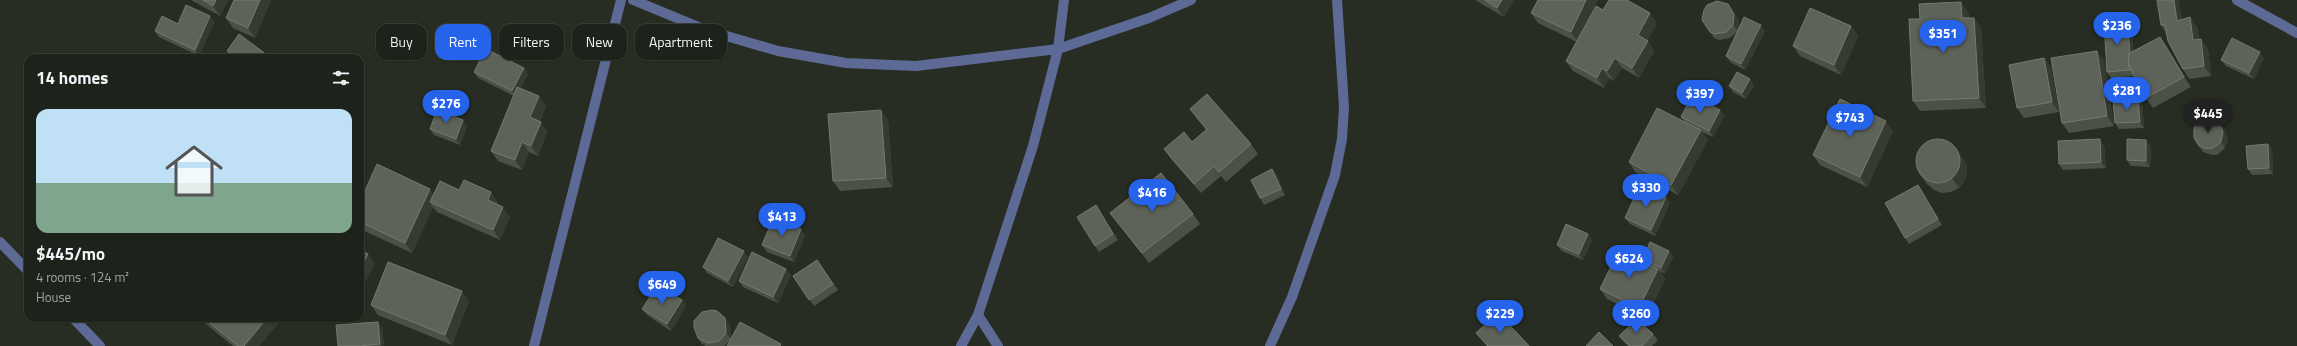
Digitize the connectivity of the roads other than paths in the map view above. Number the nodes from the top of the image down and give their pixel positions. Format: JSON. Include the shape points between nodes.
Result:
{"nodes":[{"id":1,"x":621,"y":0,"type":"edge"},
{"id":2,"x":633,"y":0,"type":"edge"},
{"id":3,"x":1064,"y":0,"type":"edge"},
{"id":4,"x":1191,"y":0,"type":"edge"},
{"id":5,"x":1336,"y":0,"type":"edge"},
{"id":6,"x":2237,"y":0,"type":"edge"},
{"id":7,"x":2297,"y":33,"type":"edge"},
{"id":8,"x":1058,"y":49,"type":"junction"},
{"id":9,"x":0,"y":242,"type":"edge"},
{"id":10,"x":24,"y":267,"type":"edge"},
{"id":11,"x":978,"y":315,"type":"junction"},
{"id":12,"x":77,"y":322,"type":"edge"},
{"id":13,"x":100,"y":346,"type":"edge"},
{"id":14,"x":534,"y":346,"type":"edge"},
{"id":15,"x":960,"y":346,"type":"edge"},
{"id":16,"x":998,"y":346,"type":"edge"},
{"id":17,"x":1270,"y":346,"type":"edge"}],
"edges":[{"from":1,"to":14,"type":"street"},
{"from":2,"to":8,"type":"street","via":[[706,30],[771,49],[846,63],[916,66]]},
{"from":3,"to":8,"type":"street"},
{"from":4,"to":8,"type":"street","via":[[1149,18]]},
{"from":5,"to":17,"type":"street","via":[[1344,107],[1342,139],[1335,175],[1292,297]]},
{"from":6,"to":7,"type":"street"},
{"from":8,"to":11,"type":"street","via":[[1033,146]]},
{"from":9,"to":10,"type":"street"},
{"from":11,"to":15,"type":"street"},
{"from":11,"to":16,"type":"street"},
{"from":12,"to":13,"type":"street"}]}
